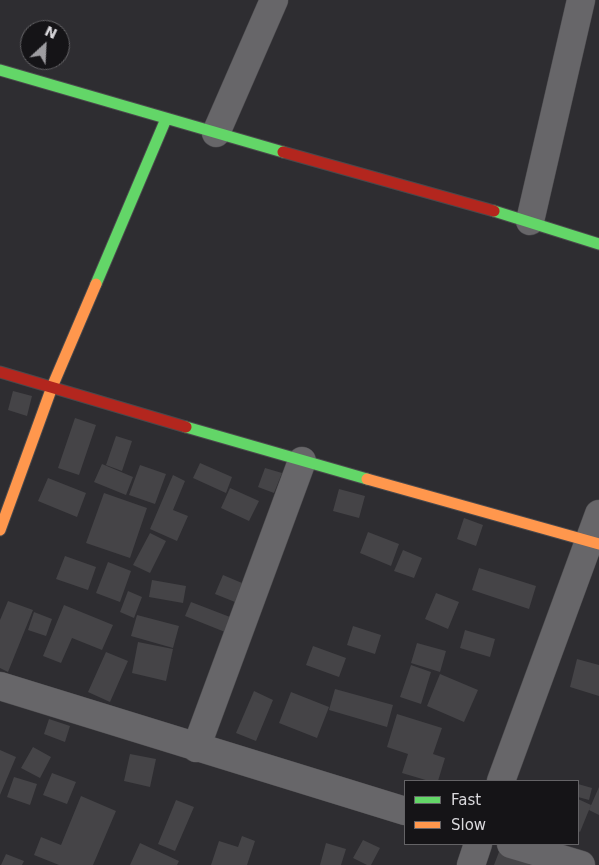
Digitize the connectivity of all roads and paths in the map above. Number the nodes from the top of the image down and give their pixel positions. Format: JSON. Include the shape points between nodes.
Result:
{"nodes":[{"id":1,"x":274,"y":0,"type":"edge"},
{"id":2,"x":581,"y":0,"type":"edge"},
{"id":3,"x":0,"y":70,"type":"edge"},
{"id":4,"x":166,"y":119,"type":"junction"},
{"id":5,"x":216,"y":133,"type":"junction"},
{"id":6,"x":530,"y":221,"type":"junction"},
{"id":7,"x":599,"y":244,"type":"edge"},
{"id":8,"x":0,"y":372,"type":"edge"},
{"id":9,"x":52,"y":387,"type":"junction"},
{"id":10,"x":302,"y":461,"type":"junction"},
{"id":11,"x":599,"y":514,"type":"edge"},
{"id":12,"x":0,"y":530,"type":"edge"},
{"id":13,"x":594,"y":543,"type":"edge"},
{"id":14,"x":0,"y":686,"type":"edge"},
{"id":15,"x":196,"y":748,"type":"junction"},
{"id":16,"x":501,"y":780,"type":"edge"},
{"id":17,"x":404,"y":812,"type":"edge"},
{"id":18,"x":478,"y":845,"type":"edge"},
{"id":19,"x":514,"y":845,"type":"edge"},
{"id":20,"x":471,"y":865,"type":"edge"},
{"id":21,"x":582,"y":865,"type":"edge"}],
"edges":[{"from":1,"to":5,"type":"street"},
{"from":2,"to":6,"type":"street"},
{"from":3,"to":4,"type":"street"},
{"from":4,"to":5,"type":"street"},
{"from":4,"to":9,"type":"street"},
{"from":5,"to":6,"type":"street"},
{"from":6,"to":7,"type":"street"},
{"from":8,"to":9,"type":"street"},
{"from":9,"to":10,"type":"street"},
{"from":9,"to":12,"type":"street"},
{"from":10,"to":13,"type":"street"},
{"from":10,"to":15,"type":"street"},
{"from":11,"to":13,"type":"street"},
{"from":13,"to":16,"type":"street"},
{"from":14,"to":15,"type":"street"},
{"from":15,"to":17,"type":"street"},
{"from":18,"to":20,"type":"street"},
{"from":19,"to":21,"type":"street"}]}
